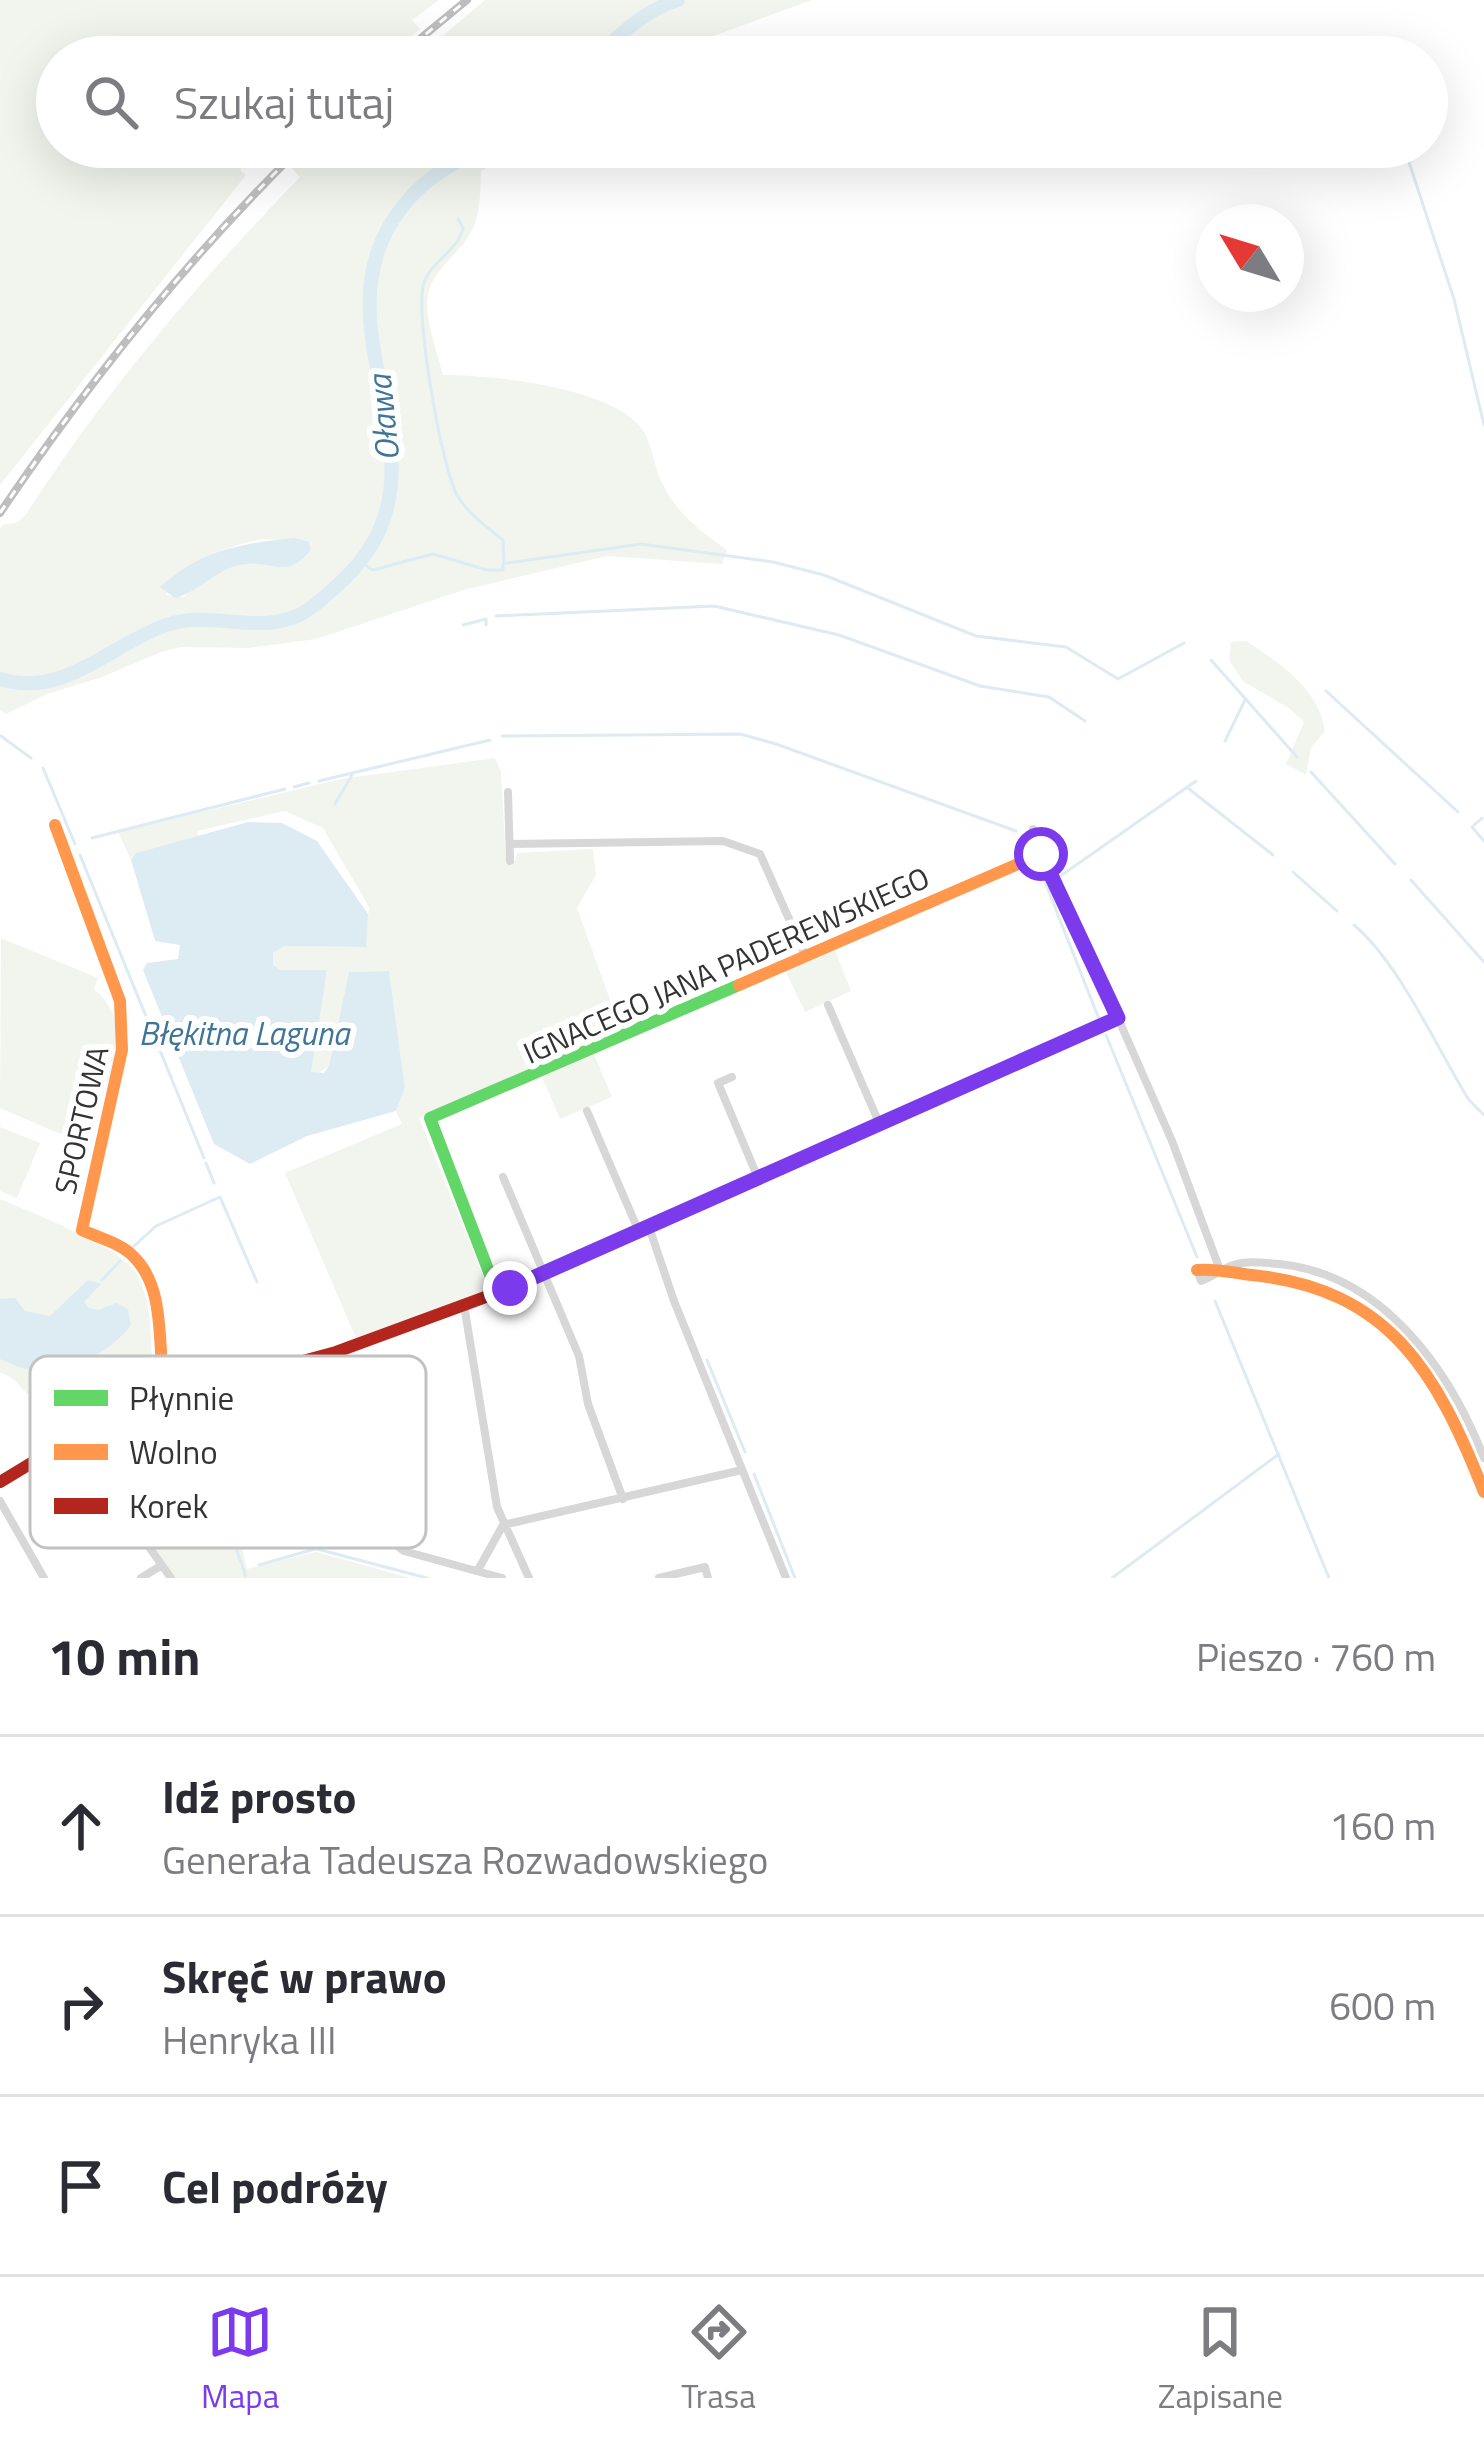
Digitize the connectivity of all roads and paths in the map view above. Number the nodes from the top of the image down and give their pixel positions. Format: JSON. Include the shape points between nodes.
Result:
{"nodes":[{"id":1,"x":508,"y":792,"type":"dead end"},
{"id":2,"x":55,"y":825,"type":"dead end"},
{"id":3,"x":1033,"y":829,"type":"dead end"},
{"id":4,"x":510,"y":844,"type":"junction"},
{"id":5,"x":1041,"y":854,"type":"junction"},
{"id":6,"x":509,"y":861,"type":"dead end"},
{"id":7,"x":805,"y":955,"type":"junction"},
{"id":8,"x":828,"y":1005,"type":"dead end"},
{"id":9,"x":1116,"y":1015,"type":"junction"},
{"id":10,"x":732,"y":1077,"type":"dead end"},
{"id":11,"x":587,"y":1112,"type":"dead end"},
{"id":12,"x":880,"y":1125,"type":"junction"},
{"id":13,"x":503,"y":1177,"type":"dead end"},
{"id":14,"x":759,"y":1179,"type":"junction"},
{"id":15,"x":644,"y":1229,"type":"junction"},
{"id":16,"x":1197,"y":1270,"type":"dead end"},
{"id":17,"x":1221,"y":1272,"type":"junction"},
{"id":18,"x":545,"y":1273,"type":"junction"},
{"id":19,"x":497,"y":1293,"type":"junction"},
{"id":20,"x":464,"y":1305,"type":"junction"},
{"id":21,"x":336,"y":1352,"type":"junction"},
{"id":22,"x":159,"y":1356,"type":"edge"},
{"id":23,"x":321,"y":1356,"type":"edge"},
{"id":24,"x":337,"y":1356,"type":"edge"},
{"id":25,"x":1484,"y":1458,"type":"edge"},
{"id":26,"x":30,"y":1463,"type":"edge"},
{"id":27,"x":742,"y":1469,"type":"junction"},
{"id":28,"x":0,"y":1482,"type":"edge"},
{"id":29,"x":1484,"y":1492,"type":"edge"},
{"id":30,"x":623,"y":1499,"type":"junction"},
{"id":31,"x":0,"y":1501,"type":"edge"},
{"id":32,"x":503,"y":1525,"type":"junction"},
{"id":33,"x":150,"y":1548,"type":"edge"},
{"id":34,"x":400,"y":1548,"type":"edge"},
{"id":35,"x":162,"y":1565,"type":"junction"},
{"id":36,"x":478,"y":1570,"type":"junction"},
{"id":37,"x":44,"y":1578,"type":"edge"},
{"id":38,"x":141,"y":1578,"type":"edge"},
{"id":39,"x":170,"y":1578,"type":"edge"},
{"id":40,"x":502,"y":1578,"type":"edge"},
{"id":41,"x":529,"y":1578,"type":"edge"},
{"id":42,"x":659,"y":1578,"type":"edge"},
{"id":43,"x":708,"y":1578,"type":"edge"},
{"id":44,"x":786,"y":1578,"type":"edge"}],
"edges":[{"from":1,"to":4,"type":"street"},
{"from":2,"to":22,"type":"street","name":"SPORTOWA","via":[[124,1020],[82,1230],[122,1248],[144,1270]]},
{"from":3,"to":5,"type":"street"},
{"from":4,"to":6,"type":"street"},
{"from":4,"to":7,"type":"street","via":[[723,841],[760,854]]},
{"from":5,"to":7,"type":"street","name":"IGNACEGO JANA PADEREWSKIEGO"},
{"from":5,"to":9,"type":"street"},
{"from":7,"to":19,"type":"street","name":"IGNACEGO JANA PADEREWSKIEGO","via":[[430,1118]]},
{"from":8,"to":12,"type":"street"},
{"from":9,"to":12,"type":"street"},
{"from":9,"to":17,"type":"street"},
{"from":10,"to":14,"type":"street","via":[[718,1083]]},
{"from":11,"to":15,"type":"street"},
{"from":12,"to":14,"type":"street"},
{"from":13,"to":18,"type":"street"},
{"from":14,"to":15,"type":"street"},
{"from":15,"to":18,"type":"street"},
{"from":15,"to":27,"type":"street"},
{"from":16,"to":17,"type":"street"},
{"from":17,"to":25,"type":"street","via":[[1253,1262],[1291,1265],[1353,1286],[1421,1346]]},
{"from":17,"to":29,"type":"street","via":[[1307,1281],[1345,1294],[1397,1334],[1440,1398]]},
{"from":18,"to":19,"type":"street"},
{"from":18,"to":30,"type":"street"},
{"from":19,"to":20,"type":"street"},
{"from":20,"to":21,"type":"street"},
{"from":20,"to":32,"type":"street"},
{"from":21,"to":23,"type":"street"},
{"from":21,"to":24,"type":"street"},
{"from":26,"to":28,"type":"street"},
{"from":27,"to":30,"type":"street"},
{"from":27,"to":44,"type":"street"},
{"from":30,"to":32,"type":"street"},
{"from":31,"to":37,"type":"street"},
{"from":32,"to":36,"type":"street"},
{"from":32,"to":41,"type":"street"},
{"from":33,"to":35,"type":"street"},
{"from":34,"to":36,"type":"street"},
{"from":35,"to":38,"type":"street"},
{"from":35,"to":39,"type":"street"},
{"from":36,"to":40,"type":"street"},
{"from":42,"to":43,"type":"street","via":[[705,1567]]}]}
